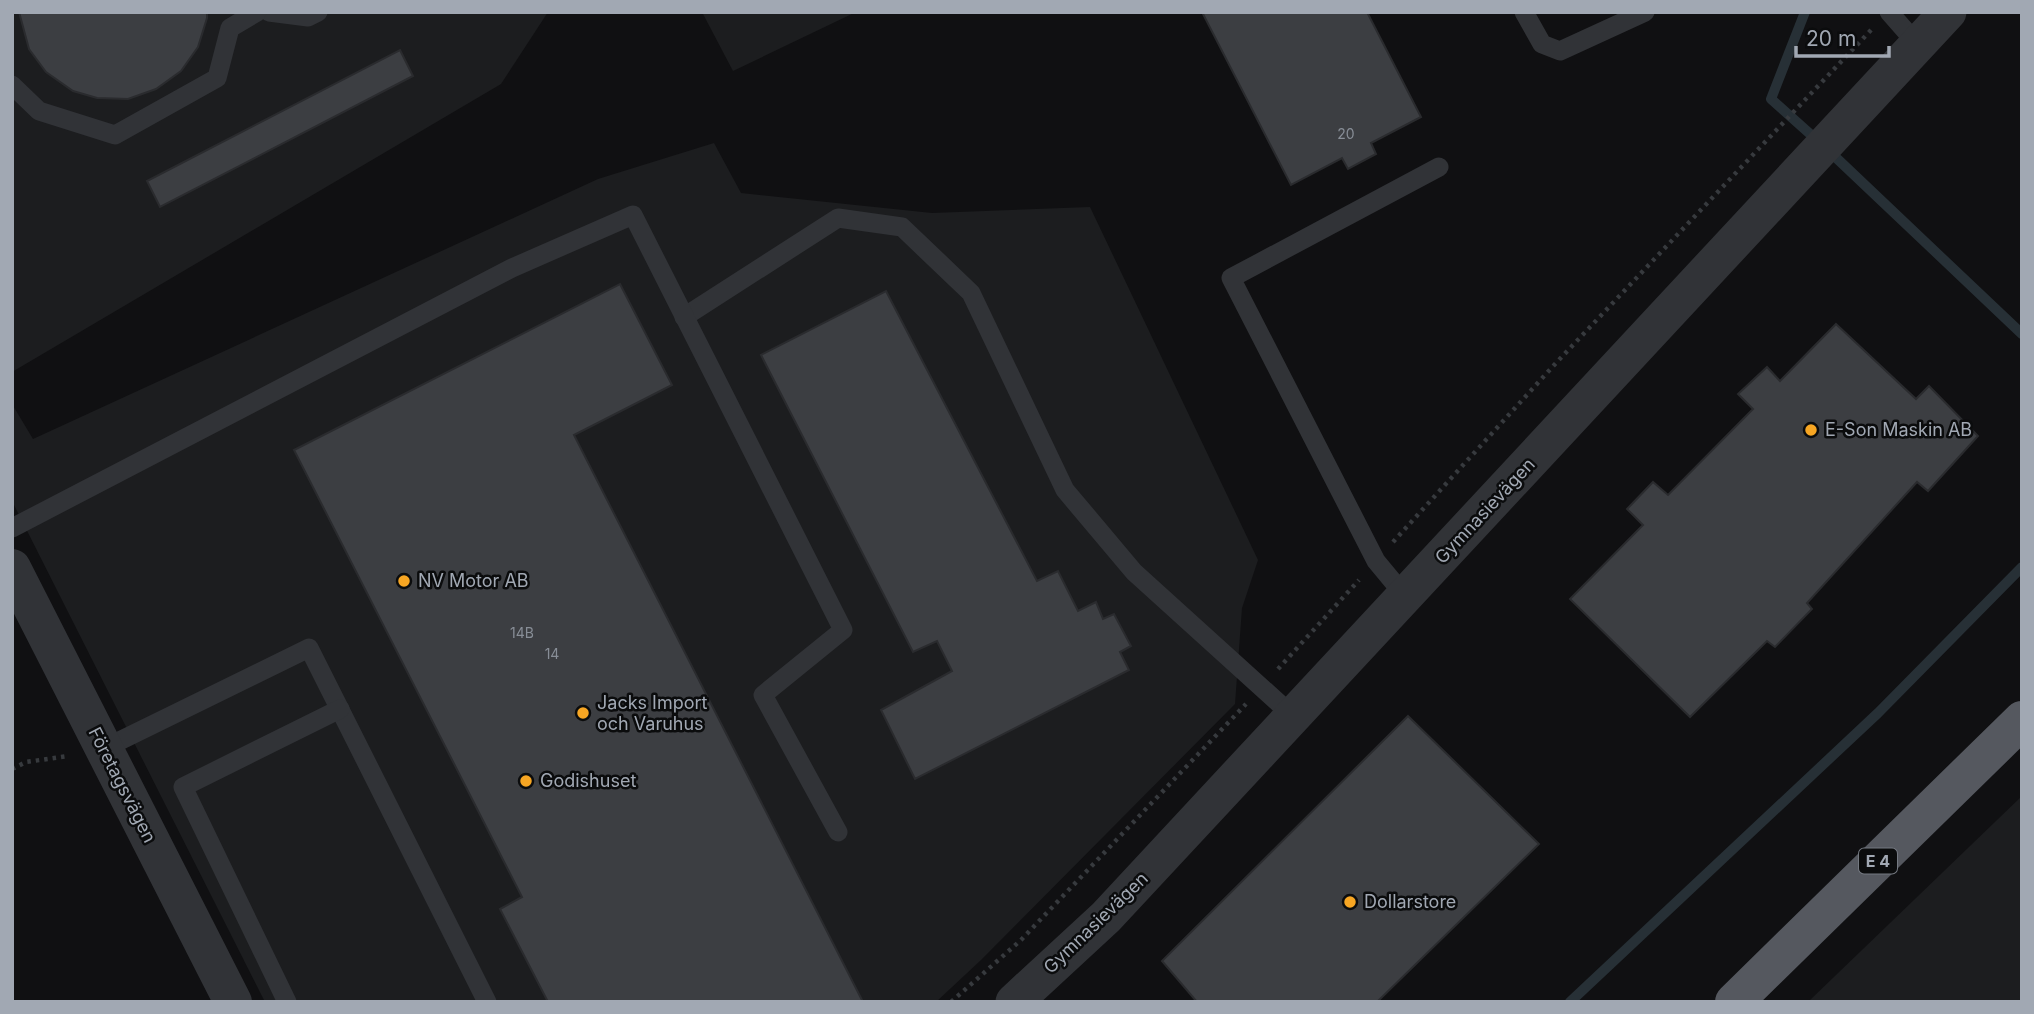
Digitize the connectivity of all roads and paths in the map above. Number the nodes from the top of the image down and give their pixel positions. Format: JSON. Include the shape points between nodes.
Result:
{"nodes":[{"id":1,"x":257,"y":12,"type":"edge"},
{"id":2,"x":269,"y":12,"type":"edge"},
{"id":3,"x":318,"y":12,"type":"edge"},
{"id":4,"x":1524,"y":12,"type":"edge"},
{"id":5,"x":1645,"y":12,"type":"edge"},
{"id":6,"x":1948,"y":12,"type":"edge"},
{"id":7,"x":1884,"y":17,"type":"edge"},
{"id":8,"x":1918,"y":45,"type":"junction"},
{"id":9,"x":12,"y":85,"type":"edge"},
{"id":10,"x":1439,"y":167,"type":"dead end"},
{"id":11,"x":684,"y":317,"type":"junction"},
{"id":12,"x":12,"y":528,"type":"edge"},
{"id":13,"x":1376,"y":561,"type":"junction"},
{"id":14,"x":12,"y":568,"type":"edge"},
{"id":15,"x":1405,"y":596,"type":"junction"},
{"id":16,"x":1261,"y":688,"type":"junction"},
{"id":17,"x":340,"y":709,"type":"junction"},
{"id":18,"x":1293,"y":716,"type":"junction"},
{"id":19,"x":2022,"y":720,"type":"edge"},
{"id":20,"x":103,"y":749,"type":"junction"},
{"id":21,"x":838,"y":832,"type":"dead end"},
{"id":22,"x":233,"y":1002,"type":"edge"},
{"id":23,"x":287,"y":1002,"type":"edge"},
{"id":24,"x":487,"y":1002,"type":"edge"},
{"id":25,"x":951,"y":1002,"type":"edge"},
{"id":26,"x":1014,"y":1002,"type":"edge"},
{"id":27,"x":1734,"y":1002,"type":"edge"}],
"edges":[{"from":1,"to":9,"type":"lane","via":[[230,28],[217,78],[115,135],[39,111]]},
{"from":2,"to":3,"type":"lane","via":[[308,18]]},
{"from":4,"to":5,"type":"lane","via":[[1542,44],[1560,51]]},
{"from":6,"to":8,"type":"street","name":"Gymnasievägen"},
{"from":7,"to":8,"type":"lane"},
{"from":7,"to":13,"type":"path","via":[[1556,363]]},
{"from":8,"to":15,"type":"street","name":"Gymnasievägen"},
{"from":10,"to":13,"type":"lane","via":[[1231,278]]},
{"from":11,"to":12,"type":"lane","via":[[633,215],[512,268]]},
{"from":11,"to":16,"type":"lane","via":[[838,218],[902,227],[971,293],[1065,490],[1134,572]]},
{"from":11,"to":21,"type":"lane","via":[[843,630],[763,695]]},
{"from":13,"to":15,"type":"lane"},
{"from":13,"to":16,"type":"path"},
{"from":14,"to":20,"type":"street","name":"Företagsvägen"},
{"from":15,"to":18,"type":"street","name":"Gymnasievägen"},
{"from":16,"to":18,"type":"lane"},
{"from":16,"to":25,"type":"path","via":[[1021,940]]},
{"from":17,"to":20,"type":"lane","via":[[309,648]]},
{"from":17,"to":23,"type":"lane","via":[[183,787]]},
{"from":17,"to":24,"type":"lane"},
{"from":18,"to":26,"type":"street","name":"Gymnasievägen","via":[[1106,918]]},
{"from":19,"to":27,"type":"highway","number":"E 4"},
{"from":20,"to":22,"type":"street","name":"Företagsvägen"}]}
